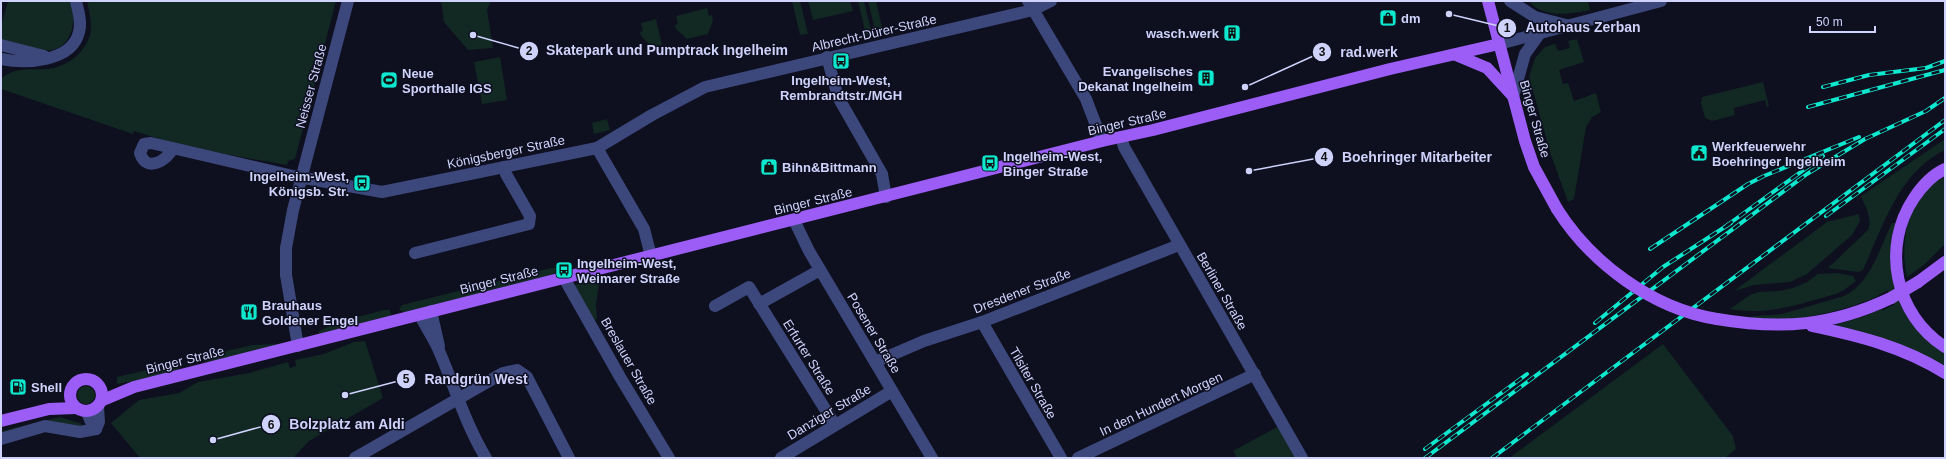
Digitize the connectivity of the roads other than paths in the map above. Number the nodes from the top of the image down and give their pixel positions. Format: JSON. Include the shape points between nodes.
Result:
{"nodes":[{"id":1,"x":76,"y":1,"type":"edge"},
{"id":2,"x":348,"y":1,"type":"edge"},
{"id":3,"x":1051,"y":1,"type":"edge"},
{"id":4,"x":1488,"y":1,"type":"edge"},
{"id":5,"x":1510,"y":1,"type":"edge"},
{"id":6,"x":1661,"y":1,"type":"edge"},
{"id":7,"x":1031,"y":6,"type":"edge"},
{"id":8,"x":1567,"y":25,"type":"junction"},
{"id":9,"x":1540,"y":33,"type":"junction"},
{"id":10,"x":1499,"y":44,"type":"junction"},
{"id":11,"x":1,"y":45,"type":"edge"},
{"id":12,"x":1456,"y":55,"type":"junction"},
{"id":13,"x":49,"y":57,"type":"junction"},
{"id":14,"x":827,"y":57,"type":"junction"},
{"id":15,"x":1,"y":59,"type":"edge"},
{"id":16,"x":15,"y":61,"type":"junction"},
{"id":17,"x":1,"y":67,"type":"edge"},
{"id":18,"x":1513,"y":97,"type":"junction"},
{"id":19,"x":1121,"y":137,"type":"junction"},
{"id":20,"x":1102,"y":141,"type":"junction"},
{"id":21,"x":173,"y":148,"type":"dead end"},
{"id":22,"x":597,"y":148,"type":"junction"},
{"id":23,"x":504,"y":167,"type":"junction"},
{"id":24,"x":1945,"y":169,"type":"edge"},
{"id":25,"x":301,"y":177,"type":"junction"},
{"id":26,"x":886,"y":197,"type":"junction"},
{"id":27,"x":794,"y":220,"type":"junction"},
{"id":28,"x":1179,"y":245,"type":"junction"},
{"id":29,"x":415,"y":253,"type":"dead end"},
{"id":30,"x":651,"y":256,"type":"junction"},
{"id":31,"x":1945,"y":262,"type":"edge"},
{"id":32,"x":820,"y":270,"type":"junction"},
{"id":33,"x":564,"y":278,"type":"junction"},
{"id":34,"x":759,"y":304,"type":"junction"},
{"id":35,"x":715,"y":306,"type":"dead end"},
{"id":36,"x":426,"y":313,"type":"junction"},
{"id":37,"x":982,"y":322,"type":"junction"},
{"id":38,"x":1803,"y":324,"type":"junction"},
{"id":39,"x":298,"y":346,"type":"junction"},
{"id":40,"x":1945,"y":347,"type":"edge"},
{"id":41,"x":875,"y":362,"type":"junction"},
{"id":42,"x":1945,"y":373,"type":"edge"},
{"id":43,"x":1255,"y":374,"type":"junction"},
{"id":44,"x":100,"y":385,"type":"junction"},
{"id":45,"x":134,"y":387,"type":"junction"},
{"id":46,"x":892,"y":391,"type":"junction"},
{"id":47,"x":70,"y":394,"type":"junction"},
{"id":48,"x":459,"y":399,"type":"junction"},
{"id":49,"x":91,"y":407,"type":"junction"},
{"id":50,"x":49,"y":409,"type":"junction"},
{"id":51,"x":1,"y":421,"type":"edge"},
{"id":52,"x":835,"y":425,"type":"junction"},
{"id":53,"x":1,"y":439,"type":"edge"},
{"id":54,"x":355,"y":458,"type":"edge"},
{"id":55,"x":486,"y":458,"type":"edge"},
{"id":56,"x":569,"y":458,"type":"edge"},
{"id":57,"x":669,"y":458,"type":"edge"},
{"id":58,"x":781,"y":458,"type":"edge"},
{"id":59,"x":932,"y":458,"type":"edge"},
{"id":60,"x":1061,"y":458,"type":"edge"},
{"id":61,"x":1078,"y":458,"type":"edge"},
{"id":62,"x":1302,"y":458,"type":"edge"}],
"edges":[{"from":1,"to":13,"type":"street","via":[[80,22],[78,36],[62,54]]},
{"from":2,"to":25,"type":"street","name":"Neisser Straße"},
{"from":3,"to":7,"type":"street","name":"Albrecht-Dürer-Straße"},
{"from":4,"to":10,"type":"main road"},
{"from":5,"to":8,"type":"street","via":[[1535,17]]},
{"from":6,"to":8,"type":"street","name":"Binger Straße"},
{"from":7,"to":14,"type":"street","name":"Albrecht-Dürer-Straße"},
{"from":7,"to":20,"type":"street","via":[[1086,99]]},
{"from":8,"to":9,"type":"street","name":"Binger Straße"},
{"from":9,"to":10,"type":"street","name":"Binger Straße"},
{"from":9,"to":18,"type":"street","via":[[1525,54]]},
{"from":10,"to":12,"type":"main road","name":"Binger Straße"},
{"from":10,"to":18,"type":"main road","name":"Binger Straße"},
{"from":11,"to":13,"type":"street"},
{"from":12,"to":18,"type":"main road","via":[[1486,68]]},
{"from":12,"to":19,"type":"main road","name":"Binger Straße","via":[[1378,72]]},
{"from":13,"to":16,"type":"street"},
{"from":14,"to":22,"type":"street","name":"Albrecht-Dürer-Straße","via":[[705,87]]},
{"from":14,"to":26,"type":"street","via":[[838,96],[882,174]]},
{"from":15,"to":16,"type":"street"},
{"from":16,"to":17,"type":"street"},
{"from":18,"to":38,"type":"main road","name":"Binger Straße","bridge":true,"via":[[1532,162],[1570,228],[1594,253],[1634,285],[1693,314],[1766,325]]},
{"from":19,"to":20,"type":"main road","name":"Binger Straße"},
{"from":19,"to":28,"type":"street","name":"Berliner Straße","via":[[1124,147]]},
{"from":20,"to":26,"type":"main road","name":"Binger Straße"},
{"from":21,"to":25,"type":"street"},
{"from":22,"to":23,"type":"street","name":"Königsberger Straße"},
{"from":22,"to":30,"type":"street","via":[[644,229]]},
{"from":23,"to":25,"type":"street","name":"Königsberger Straße","via":[[382,192]]},
{"from":23,"to":29,"type":"street","via":[[530,216],[529,224]]},
{"from":24,"to":40,"type":"main road","via":[[1924,184],[1902,217],[1896,240],[1895,262],[1906,303],[1924,329]]},
{"from":25,"to":39,"type":"street","name":"Neisser Straße","via":[[286,248],[286,275]]},
{"from":26,"to":27,"type":"main road","name":"Binger Straße"},
{"from":27,"to":30,"type":"main road","name":"Binger Straße"},
{"from":27,"to":32,"type":"street","name":"Posener Straße"},
{"from":28,"to":37,"type":"street","name":"Dresdener Straße"},
{"from":28,"to":43,"type":"street","name":"Berliner Straße"},
{"from":30,"to":33,"type":"main road","name":"Binger Straße"},
{"from":31,"to":38,"type":"main road","name":"Binger Straße","bridge":true,"via":[[1891,298],[1845,316]]},
{"from":32,"to":34,"type":"street"},
{"from":32,"to":41,"type":"street","name":"Posener Straße"},
{"from":33,"to":36,"type":"main road","name":"Binger Straße"},
{"from":33,"to":57,"type":"street","name":"Breslauer Straße"},
{"from":34,"to":35,"type":"street","name":"Erfurter Straße","via":[[749,287]]},
{"from":34,"to":52,"type":"street","name":"Erfurter Straße"},
{"from":36,"to":39,"type":"main road","name":"Binger Straße"},
{"from":36,"to":48,"type":"street"},
{"from":37,"to":41,"type":"street","name":"Dresdener Straße","via":[[924,341]]},
{"from":37,"to":60,"type":"street","name":"Tilsiter Straße"},
{"from":38,"to":42,"type":"main road","via":[[1869,338],[1906,352]]},
{"from":39,"to":45,"type":"main road","name":"Binger Straße"},
{"from":41,"to":46,"type":"street","name":"Posener Straße"},
{"from":43,"to":61,"type":"street","name":"In den Hundert Morgen"},
{"from":43,"to":62,"type":"street","name":"Berliner Straße"},
{"from":44,"to":45,"type":"main road","name":"Binger Straße"},
{"from":44,"to":47,"type":"main road","name":"Binger Straße","via":[[92,380],[83,379],[75,383]]},
{"from":44,"to":49,"type":"main road","via":[[102,390]]},
{"from":45,"to":49,"type":"main road","name":"Binger Straße"},
{"from":46,"to":52,"type":"street","name":"Danziger Straße"},
{"from":46,"to":59,"type":"street","name":"Posener Straße"},
{"from":47,"to":49,"type":"main road","via":[[71,402]]},
{"from":47,"to":50,"type":"main road","name":"Binger Straße"},
{"from":48,"to":54,"type":"street"},
{"from":48,"to":55,"type":"street","via":[[476,442]]},
{"from":48,"to":56,"type":"street","via":[[504,373],[517,370],[522,372]]},
{"from":49,"to":50,"type":"main road"},
{"from":49,"to":53,"type":"street","via":[[90,420],[96,428],[80,432],[46,426]]},
{"from":50,"to":51,"type":"main road"},
{"from":52,"to":58,"type":"street","name":"Danziger Straße"}]}
